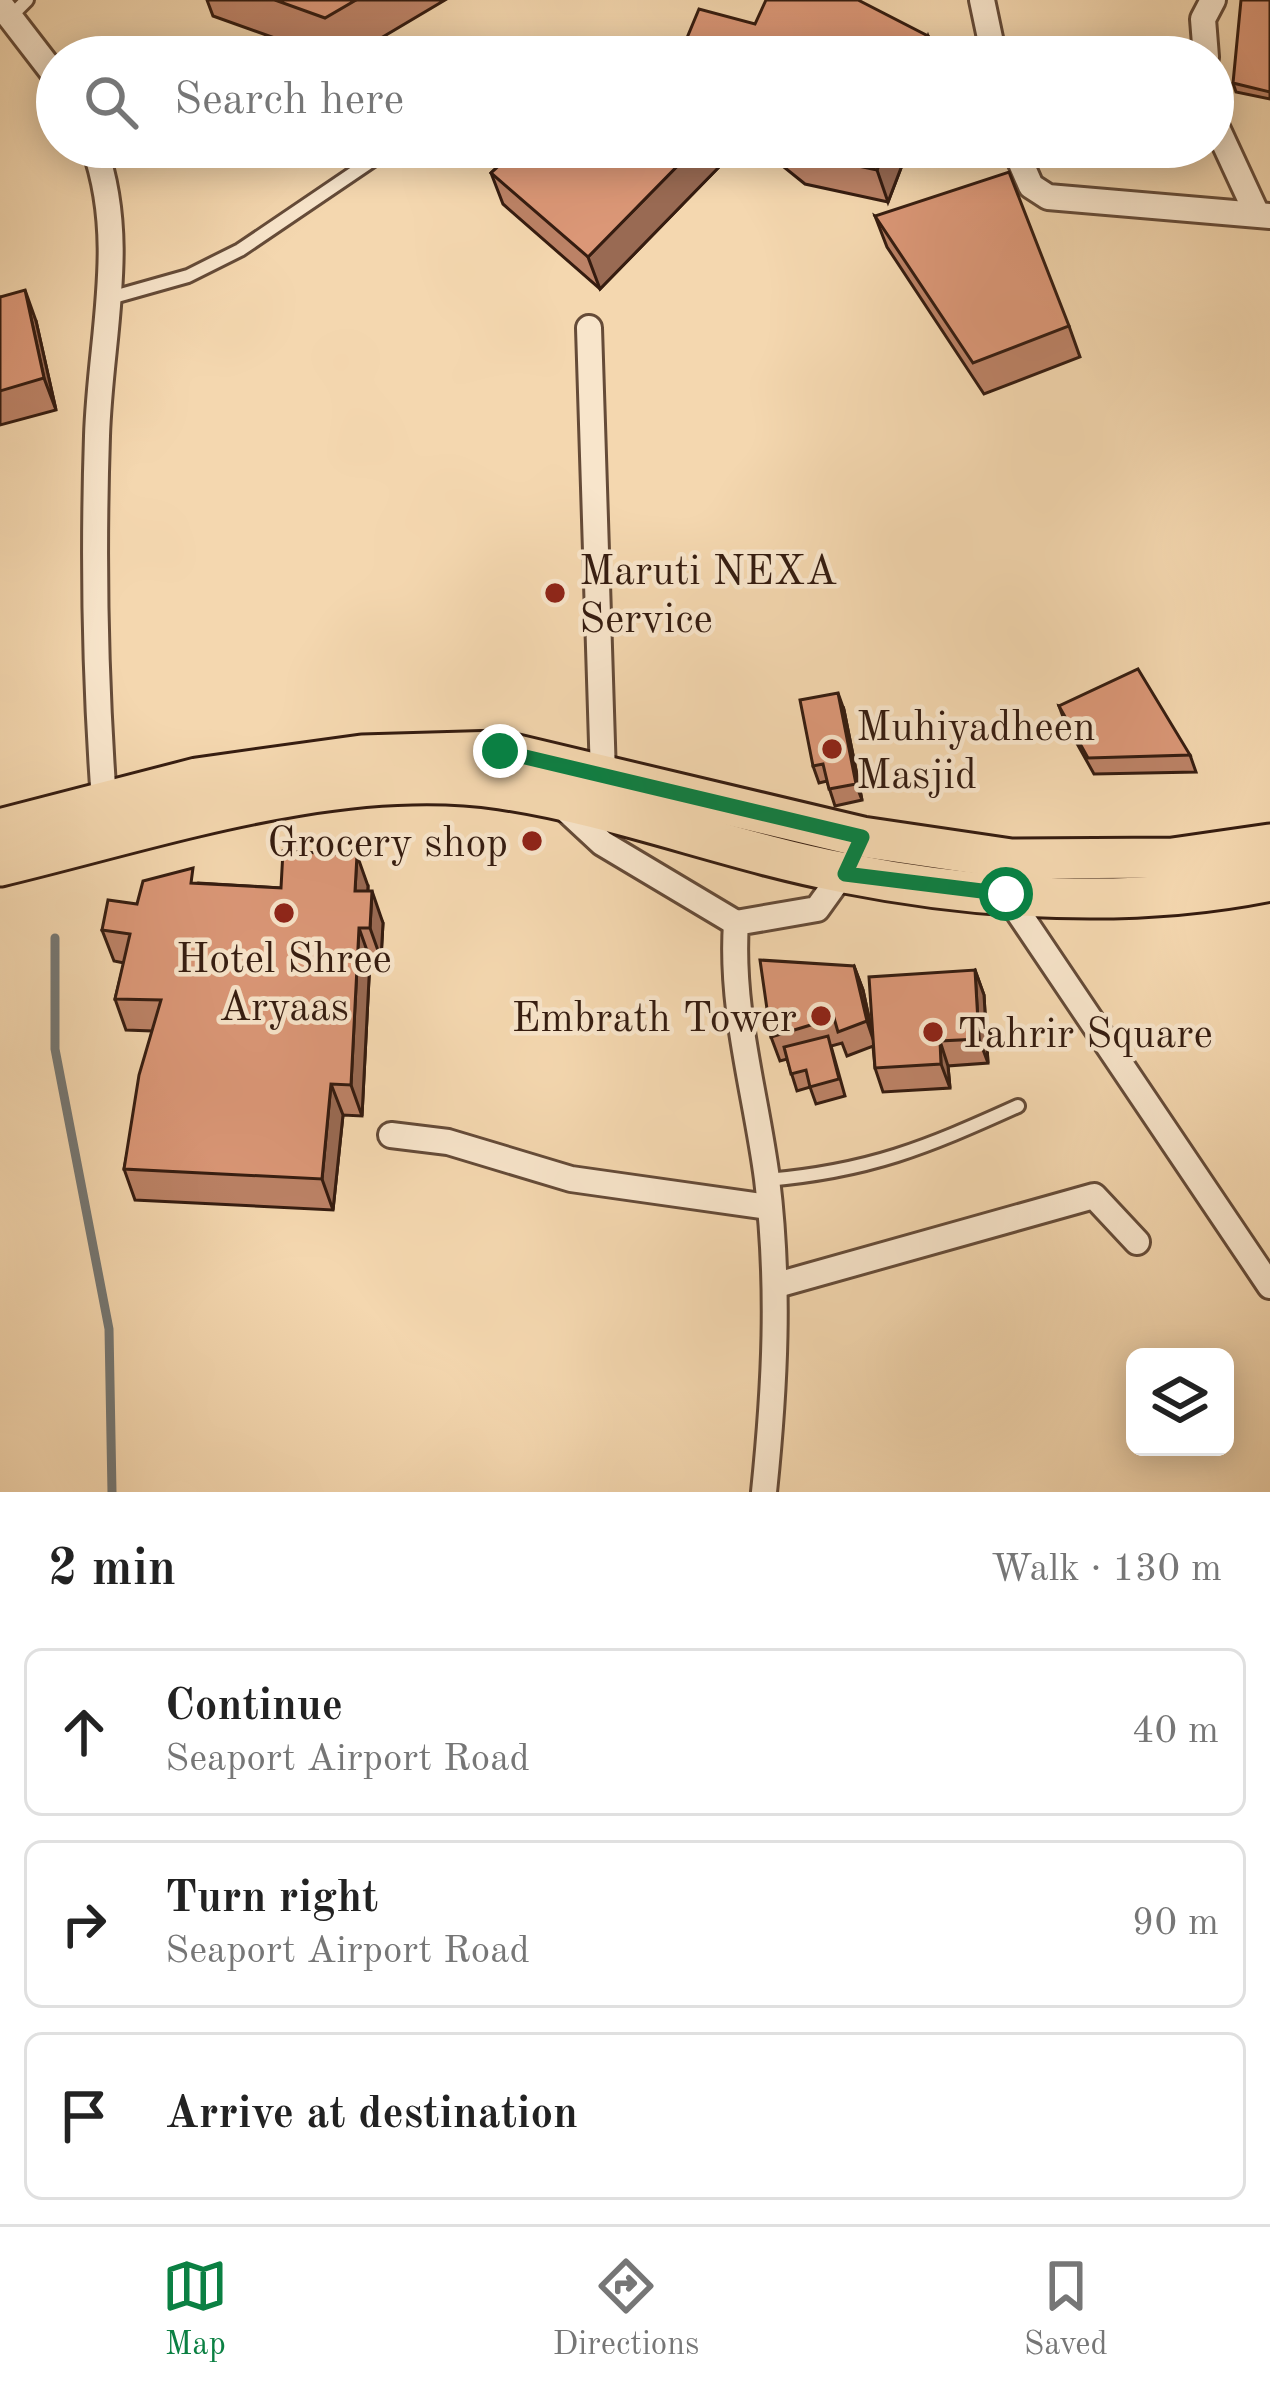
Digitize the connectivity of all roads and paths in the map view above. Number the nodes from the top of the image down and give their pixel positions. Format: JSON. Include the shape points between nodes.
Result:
{"nodes":[{"id":1,"x":982,"y":0,"type":"edge"},
{"id":2,"x":1213,"y":0,"type":"edge"},
{"id":3,"x":9,"y":11,"type":"edge"},
{"id":4,"x":990,"y":36,"type":"edge"},
{"id":5,"x":1204,"y":36,"type":"edge"},
{"id":6,"x":36,"y":49,"type":"edge"},
{"id":7,"x":1234,"y":159,"type":"edge"},
{"id":8,"x":102,"y":168,"type":"edge"},
{"id":9,"x":361,"y":168,"type":"edge"},
{"id":10,"x":1023,"y":168,"type":"edge"},
{"id":11,"x":1263,"y":214,"type":"edge"},
{"id":12,"x":110,"y":298,"type":"junction"},
{"id":13,"x":589,"y":328,"type":"dead end"},
{"id":14,"x":603,"y":776,"type":"junction"},
{"id":15,"x":104,"y":800,"type":"junction"},
{"id":16,"x":557,"y":802,"type":"junction"},
{"id":17,"x":0,"y":829,"type":"edge"},
{"id":18,"x":862,"y":837,"type":"junction"},
{"id":19,"x":1270,"y":844,"type":"edge"},
{"id":20,"x":0,"y":866,"type":"edge"},
{"id":21,"x":845,"y":874,"type":"junction"},
{"id":22,"x":1270,"y":881,"type":"edge"},
{"id":23,"x":1006,"y":894,"type":"junction"},
{"id":24,"x":736,"y":923,"type":"junction"},
{"id":25,"x":1018,"y":1106,"type":"dead end"},
{"id":26,"x":391,"y":1135,"type":"dead end"},
{"id":27,"x":767,"y":1180,"type":"junction"},
{"id":28,"x":769,"y":1207,"type":"junction"},
{"id":29,"x":1137,"y":1242,"type":"dead end"},
{"id":30,"x":777,"y":1285,"type":"junction"},
{"id":31,"x":1270,"y":1286,"type":"edge"},
{"id":32,"x":764,"y":1492,"type":"edge"}],
"edges":[{"from":1,"to":4,"type":"street"},
{"from":2,"to":5,"type":"street"},
{"from":3,"to":6,"type":"street"},
{"from":7,"to":11,"type":"street"},
{"from":8,"to":12,"type":"street","via":[[110,190]]},
{"from":9,"to":12,"type":"lane","via":[[240,250],[188,276]]},
{"from":10,"to":11,"type":"street","via":[[1048,197]]},
{"from":12,"to":15,"type":"street","via":[[97,430],[94,664]]},
{"from":13,"to":14,"type":"street"},
{"from":14,"to":15,"type":"main road","via":[[500,751],[362,754]]},
{"from":14,"to":18,"type":"main road"},
{"from":15,"to":17,"type":"main road"},
{"from":16,"to":20,"type":"main road","via":[[501,789],[364,788],[198,817]]},
{"from":16,"to":21,"type":"main road"},
{"from":16,"to":24,"type":"street","via":[[602,843]]},
{"from":18,"to":19,"type":"main road","via":[[1011,859],[1173,858]]},
{"from":18,"to":21,"type":"street"},
{"from":21,"to":23,"type":"main road"},
{"from":21,"to":24,"type":"street","via":[[818,909]]},
{"from":22,"to":23,"type":"main road","via":[[1087,899]]},
{"from":23,"to":31,"type":"street"},
{"from":24,"to":27,"type":"street","via":[[745,1055]]},
{"from":25,"to":27,"type":"lane","via":[[841,1174]]},
{"from":26,"to":28,"type":"street","via":[[448,1142],[571,1179]]},
{"from":27,"to":28,"type":"street"},
{"from":28,"to":30,"type":"street"},
{"from":29,"to":30,"type":"street","via":[[1094,1196]]},
{"from":30,"to":32,"type":"street"}]}
